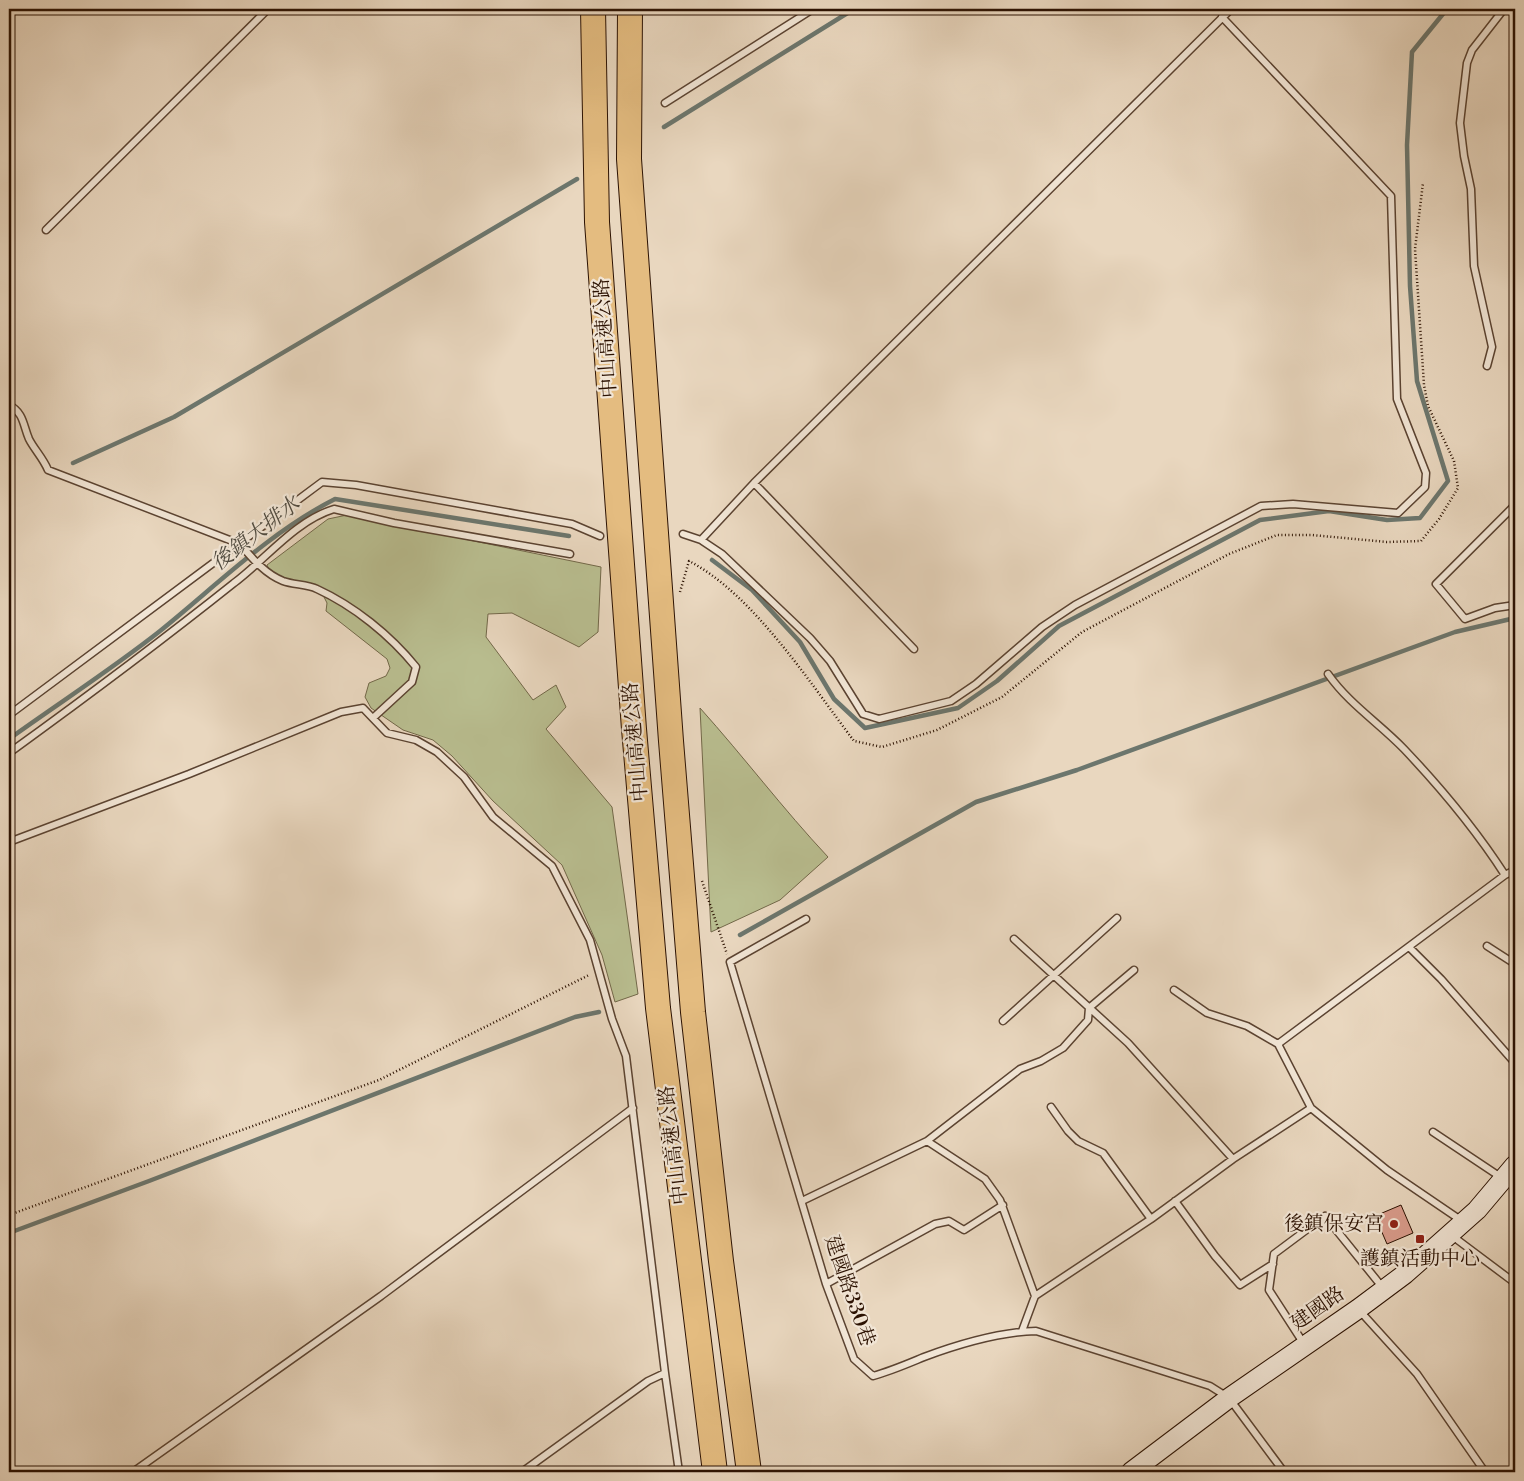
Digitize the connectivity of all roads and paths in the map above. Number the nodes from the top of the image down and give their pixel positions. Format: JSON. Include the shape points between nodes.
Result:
{"nodes":[{"id":1,"x":268,"y":9,"type":"edge"},
{"id":2,"x":593,"y":9,"type":"edge"},
{"id":3,"x":630,"y":9,"type":"edge"},
{"id":4,"x":813,"y":9,"type":"edge"},
{"id":5,"x":1231,"y":9,"type":"edge"},
{"id":6,"x":1504,"y":9,"type":"edge"},
{"id":7,"x":1222,"y":17,"type":"junction"},
{"id":8,"x":665,"y":103,"type":"dead end"},
{"id":9,"x":1422,"y":183,"type":"dead end"},
{"id":10,"x":46,"y":230,"type":"dead end"},
{"id":11,"x":1487,"y":366,"type":"dead end"},
{"id":12,"x":9,"y":405,"type":"edge"},
{"id":13,"x":754,"y":483,"type":"junction"},
{"id":14,"x":1515,"y":505,"type":"edge"},
{"id":15,"x":683,"y":534,"type":"dead end"},
{"id":16,"x":600,"y":536,"type":"dead end"},
{"id":17,"x":701,"y":540,"type":"junction"},
{"id":18,"x":242,"y":546,"type":"junction"},
{"id":19,"x":570,"y":554,"type":"dead end"},
{"id":20,"x":256,"y":563,"type":"junction"},
{"id":21,"x":680,"y":594,"type":"dead end"},
{"id":22,"x":1515,"y":605,"type":"edge"},
{"id":23,"x":914,"y":649,"type":"dead end"},
{"id":24,"x":1328,"y":674,"type":"dead end"},
{"id":25,"x":9,"y":715,"type":"edge"},
{"id":26,"x":374,"y":717,"type":"junction"},
{"id":27,"x":9,"y":753,"type":"edge"},
{"id":28,"x":9,"y":842,"type":"edge"},
{"id":29,"x":1515,"y":870,"type":"edge"},
{"id":30,"x":699,"y":872,"type":"dead end"},
{"id":31,"x":1505,"y":875,"type":"junction"},
{"id":32,"x":1116,"y":918,"type":"dead end"},
{"id":33,"x":806,"y":919,"type":"dead end"},
{"id":34,"x":1014,"y":939,"type":"dead end"},
{"id":35,"x":1487,"y":946,"type":"dead end"},
{"id":36,"x":1409,"y":947,"type":"junction"},
{"id":37,"x":730,"y":962,"type":"junction"},
{"id":38,"x":1515,"y":964,"type":"edge"},
{"id":39,"x":600,"y":970,"type":"junction"},
{"id":40,"x":1134,"y":970,"type":"dead end"},
{"id":41,"x":1054,"y":976,"type":"junction"},
{"id":42,"x":1174,"y":990,"type":"dead end"},
{"id":43,"x":1089,"y":1008,"type":"junction"},
{"id":44,"x":1003,"y":1021,"type":"dead end"},
{"id":45,"x":1278,"y":1044,"type":"junction"},
{"id":46,"x":1515,"y":1063,"type":"edge"},
{"id":47,"x":1051,"y":1106,"type":"dead end"},
{"id":48,"x":633,"y":1108,"type":"junction"},
{"id":49,"x":1311,"y":1108,"type":"junction"},
{"id":50,"x":1433,"y":1132,"type":"dead end"},
{"id":51,"x":927,"y":1141,"type":"junction"},
{"id":52,"x":1233,"y":1159,"type":"junction"},
{"id":53,"x":1515,"y":1165,"type":"edge"},
{"id":54,"x":1503,"y":1179,"type":"junction"},
{"id":55,"x":802,"y":1201,"type":"junction"},
{"id":56,"x":1175,"y":1201,"type":"junction"},
{"id":57,"x":1003,"y":1205,"type":"junction"},
{"id":58,"x":9,"y":1215,"type":"edge"},
{"id":59,"x":1150,"y":1219,"type":"junction"},
{"id":60,"x":1456,"y":1228,"type":"junction"},
{"id":61,"x":1273,"y":1264,"type":"junction"},
{"id":62,"x":826,"y":1284,"type":"junction"},
{"id":63,"x":1515,"y":1284,"type":"edge"},
{"id":64,"x":1384,"y":1289,"type":"junction"},
{"id":65,"x":1035,"y":1296,"type":"junction"},
{"id":66,"x":1358,"y":1309,"type":"junction"},
{"id":67,"x":1022,"y":1331,"type":"junction"},
{"id":68,"x":1305,"y":1346,"type":"junction"},
{"id":69,"x":664,"y":1373,"type":"junction"},
{"id":70,"x":1229,"y":1398,"type":"junction"},
{"id":71,"x":133,"y":1472,"type":"edge"},
{"id":72,"x":522,"y":1472,"type":"edge"},
{"id":73,"x":679,"y":1472,"type":"edge"},
{"id":74,"x":715,"y":1472,"type":"edge"},
{"id":75,"x":749,"y":1472,"type":"edge"},
{"id":76,"x":1130,"y":1472,"type":"edge"},
{"id":77,"x":1284,"y":1472,"type":"edge"},
{"id":78,"x":1485,"y":1472,"type":"edge"}],
"edges":[{"from":1,"to":10,"type":"lane"},
{"from":2,"to":74,"type":"highway","name":"中山高速公路","via":[[598,222],[634,729],[658,1008]]},
{"from":3,"to":75,"type":"highway","name":"中山高速公路","via":[[630,159],[671,741],[694,1022]]},
{"from":4,"to":8,"type":"lane"},
{"from":5,"to":7,"type":"lane"},
{"from":6,"to":11,"type":"lane","via":[[1472,50],[1467,63],[1460,124],[1472,189],[1474,266],[1492,347]]},
{"from":7,"to":13,"type":"lane"},
{"from":7,"to":17,"type":"lane","via":[[1391,196],[1397,399],[1426,473],[1425,487],[1407,506],[1398,513],[1294,504],[1261,506],[1075,605],[1042,627],[976,684],[951,701],[879,718],[864,714],[830,661],[810,638],[722,554]]},
{"from":9,"to":21,"type":"path","via":[[1415,249],[1424,385],[1428,406],[1454,461],[1458,488],[1421,540],[1387,542],[1277,535],[1228,554],[1082,632],[1002,697],[937,730],[882,747],[854,741],[789,654],[727,587],[689,561]]},
{"from":12,"to":18,"type":"lane","via":[[17,409],[25,421],[29,439],[42,455],[48,470]]},
{"from":13,"to":17,"type":"lane"},
{"from":13,"to":23,"type":"lane"},
{"from":14,"to":22,"type":"lane","via":[[1436,584],[1465,619],[1495,608]]},
{"from":15,"to":17,"type":"lane"},
{"from":16,"to":18,"type":"lane","via":[[572,524],[356,485],[322,482]]},
{"from":18,"to":20,"type":"lane"},
{"from":18,"to":25,"type":"lane"},
{"from":19,"to":20,"type":"lane","via":[[394,523],[334,509],[289,535]]},
{"from":20,"to":26,"type":"lane","via":[[282,581],[315,588],[352,608],[416,667],[412,682]]},
{"from":20,"to":27,"type":"lane","via":[[126,669]]},
{"from":24,"to":31,"type":"lane","via":[[1342,694],[1403,749],[1484,841]]},
{"from":26,"to":28,"type":"lane","via":[[364,708],[341,712]]},
{"from":26,"to":39,"type":"lane","via":[[387,733],[416,740],[437,752],[464,777],[493,817],[552,866],[590,940]]},
{"from":29,"to":31,"type":"lane"},
{"from":30,"to":37,"type":"path"},
{"from":31,"to":36,"type":"lane"},
{"from":32,"to":41,"type":"lane"},
{"from":33,"to":37,"type":"lane"},
{"from":34,"to":41,"type":"lane"},
{"from":35,"to":38,"type":"lane"},
{"from":36,"to":45,"type":"lane"},
{"from":36,"to":46,"type":"lane"},
{"from":37,"to":55,"type":"lane","name":"建國路330巷"},
{"from":39,"to":48,"type":"lane","via":[[612,1020],[626,1056]]},
{"from":39,"to":58,"type":"path","via":[[378,1080]]},
{"from":40,"to":43,"type":"lane"},
{"from":41,"to":43,"type":"lane"},
{"from":41,"to":44,"type":"lane"},
{"from":42,"to":45,"type":"lane","via":[[1207,1013],[1247,1026]]},
{"from":43,"to":51,"type":"lane","via":[[1088,1020],[1063,1048],[1020,1069]]},
{"from":43,"to":52,"type":"lane","via":[[1128,1043]]},
{"from":45,"to":49,"type":"lane"},
{"from":47,"to":59,"type":"lane","via":[[1078,1141],[1103,1153]]},
{"from":48,"to":69,"type":"lane"},
{"from":48,"to":71,"type":"lane","via":[[381,1296]]},
{"from":49,"to":52,"type":"lane"},
{"from":49,"to":60,"type":"lane"},
{"from":50,"to":54,"type":"lane"},
{"from":51,"to":55,"type":"lane"},
{"from":51,"to":57,"type":"lane","via":[[985,1179]]},
{"from":52,"to":56,"type":"lane"},
{"from":53,"to":54,"type":"street","name":"建國路"},
{"from":54,"to":60,"type":"street","name":"建國路"},
{"from":55,"to":62,"type":"lane","name":"建國路330巷"},
{"from":56,"to":59,"type":"lane"},
{"from":56,"to":61,"type":"lane","via":[[1240,1285]]},
{"from":57,"to":62,"type":"lane","via":[[964,1230],[949,1221],[935,1224]]},
{"from":57,"to":65,"type":"lane"},
{"from":59,"to":65,"type":"lane"},
{"from":60,"to":63,"type":"lane"},
{"from":60,"to":64,"type":"street","name":"建國路"},
{"from":61,"to":64,"type":"lane","via":[[1274,1254],[1325,1216]]},
{"from":61,"to":68,"type":"lane","via":[[1269,1290]]},
{"from":62,"to":67,"type":"lane","name":"建國路330巷","via":[[854,1359],[873,1376],[924,1357]]},
{"from":64,"to":66,"type":"street","name":"建國路"},
{"from":65,"to":67,"type":"lane"},
{"from":66,"to":68,"type":"street","name":"建國路"},
{"from":66,"to":78,"type":"lane","via":[[1417,1374]]},
{"from":67,"to":70,"type":"lane","name":"建國路330巷","via":[[1036,1331],[1201,1383]]},
{"from":68,"to":70,"type":"street","name":"建國路"},
{"from":69,"to":72,"type":"lane","via":[[648,1381]]},
{"from":69,"to":73,"type":"lane"},
{"from":70,"to":76,"type":"street","name":"建國路"},
{"from":70,"to":77,"type":"lane"}]}
